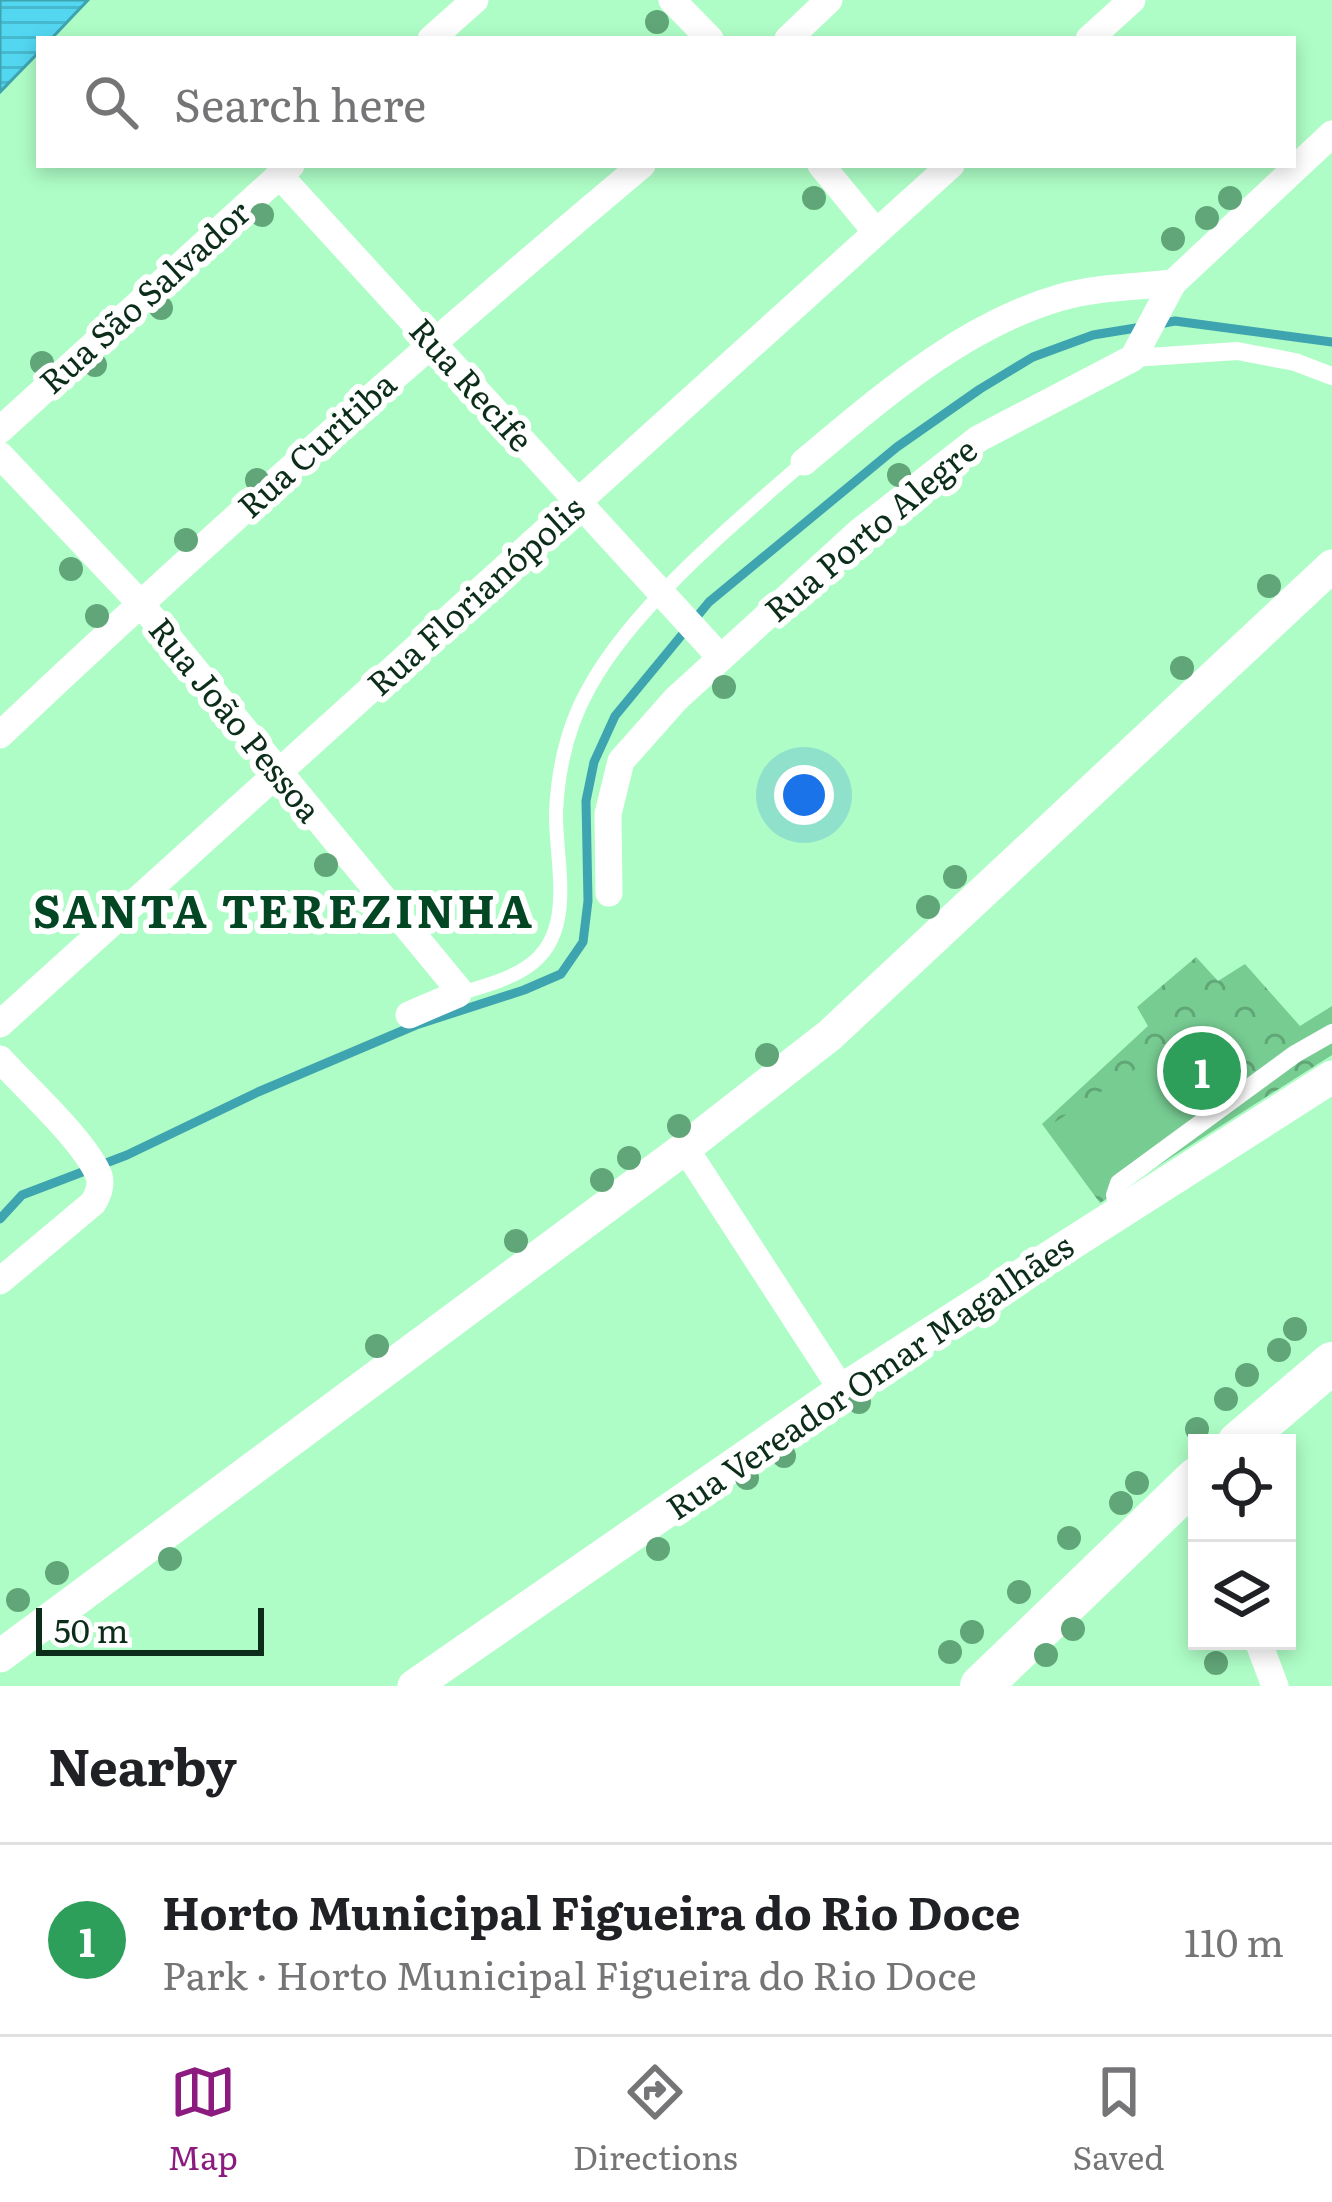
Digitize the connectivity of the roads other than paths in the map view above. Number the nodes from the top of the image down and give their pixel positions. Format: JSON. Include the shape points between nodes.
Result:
{"nodes":[{"id":1,"x":475,"y":0,"type":"edge"},
{"id":2,"x":672,"y":0,"type":"edge"},
{"id":3,"x":830,"y":0,"type":"edge"},
{"id":4,"x":1132,"y":0,"type":"edge"},
{"id":5,"x":434,"y":36,"type":"edge"},
{"id":6,"x":707,"y":36,"type":"edge"},
{"id":7,"x":791,"y":36,"type":"edge"},
{"id":8,"x":1092,"y":36,"type":"edge"},
{"id":9,"x":1332,"y":134,"type":"edge"},
{"id":10,"x":638,"y":168,"type":"edge"},
{"id":11,"x":823,"y":168,"type":"edge"},
{"id":12,"x":948,"y":168,"type":"edge"},
{"id":13,"x":1296,"y":168,"type":"edge"},
{"id":14,"x":1296,"y":168,"type":"edge"},
{"id":15,"x":285,"y":170,"type":"edge"},
{"id":16,"x":876,"y":232,"type":"junction"},
{"id":17,"x":1173,"y":283,"type":"junction"},
{"id":18,"x":434,"y":340,"type":"junction"},
{"id":19,"x":1133,"y":358,"type":"junction"},
{"id":20,"x":1332,"y":376,"type":"edge"},
{"id":21,"x":0,"y":430,"type":"edge"},
{"id":22,"x":0,"y":455,"type":"edge"},
{"id":23,"x":804,"y":462,"type":"joint"},
{"id":24,"x":577,"y":505,"type":"junction"},
{"id":25,"x":1332,"y":566,"type":"edge"},
{"id":26,"x":661,"y":596,"type":"junction"},
{"id":27,"x":140,"y":603,"type":"junction"},
{"id":28,"x":720,"y":657,"type":"junction"},
{"id":29,"x":0,"y":735,"type":"edge"},
{"id":30,"x":278,"y":773,"type":"junction"},
{"id":31,"x":610,"y":893,"type":"dead end"},
{"id":32,"x":458,"y":994,"type":"junction"},
{"id":33,"x":410,"y":1015,"type":"dead end"},
{"id":34,"x":0,"y":1024,"type":"edge"},
{"id":35,"x":1332,"y":1033,"type":"edge"},
{"id":36,"x":0,"y":1059,"type":"edge"},
{"id":37,"x":1332,"y":1077,"type":"edge"},
{"id":38,"x":685,"y":1148,"type":"junction"},
{"id":39,"x":1119,"y":1213,"type":"junction"},
{"id":40,"x":0,"y":1281,"type":"edge"},
{"id":41,"x":1332,"y":1363,"type":"edge"},
{"id":42,"x":842,"y":1390,"type":"junction"},
{"id":43,"x":1249,"y":1434,"type":"edge"},
{"id":44,"x":1188,"y":1488,"type":"edge"},
{"id":45,"x":1261,"y":1650,"type":"edge"},
{"id":46,"x":0,"y":1656,"type":"edge"},
{"id":47,"x":414,"y":1686,"type":"edge"},
{"id":48,"x":981,"y":1686,"type":"edge"},
{"id":49,"x":1275,"y":1686,"type":"edge"}],
"edges":[{"from":1,"to":5,"type":"street"},
{"from":2,"to":6,"type":"street"},
{"from":3,"to":7,"type":"street"},
{"from":4,"to":8,"type":"street"},
{"from":9,"to":13,"type":"street"},
{"from":10,"to":18,"type":"street","name":"Rua Curitiba"},
{"from":11,"to":16,"type":"street"},
{"from":12,"to":16,"type":"street","name":"Rua Florianópolis"},
{"from":14,"to":17,"type":"street"},
{"from":15,"to":18,"type":"street","name":"Rua Recife"},
{"from":15,"to":21,"type":"street","name":"Rua São Salvador"},
{"from":16,"to":24,"type":"street","name":"Rua Florianópolis"},
{"from":17,"to":19,"type":"street"},
{"from":17,"to":23,"type":"street","via":[[1063,296],[993,326],[905,378]]},
{"from":18,"to":24,"type":"street","name":"Rua Recife"},
{"from":18,"to":27,"type":"street","name":"Rua Curitiba"},
{"from":19,"to":20,"type":"street","via":[[1237,351]]},
{"from":19,"to":28,"type":"street","name":"Rua Porto Alegre","via":[[978,440],[859,532]]},
{"from":22,"to":27,"type":"street","name":"Rua João Pessoa"},
{"from":23,"to":26,"type":"lane"},
{"from":24,"to":26,"type":"street","name":"Rua Recife"},
{"from":24,"to":30,"type":"street","name":"Rua Florianópolis"},
{"from":25,"to":38,"type":"street","via":[[830,1035]]},
{"from":26,"to":28,"type":"street","name":"Rua Recife"},
{"from":26,"to":32,"type":"lane","via":[[620,638],[567,738],[553,939],[527,968]]},
{"from":27,"to":29,"type":"street","name":"Rua Curitiba"},
{"from":27,"to":30,"type":"street","name":"Rua João Pessoa"},
{"from":28,"to":31,"type":"street","name":"Rua Porto Alegre","via":[[621,760],[608,814]]},
{"from":30,"to":32,"type":"street","name":"Rua João Pessoa"},
{"from":30,"to":34,"type":"street","name":"Rua Florianópolis"},
{"from":32,"to":33,"type":"street"},
{"from":35,"to":39,"type":"street","via":[[1119,1183]]},
{"from":36,"to":40,"type":"street","via":[[100,1178],[93,1203]]},
{"from":37,"to":39,"type":"street","name":"Rua Vereador Omar Magalhães"},
{"from":38,"to":42,"type":"street"},
{"from":38,"to":46,"type":"street"},
{"from":39,"to":42,"type":"street","name":"Rua Vereador Omar Magalhães"},
{"from":41,"to":43,"type":"main road"},
{"from":42,"to":47,"type":"street","name":"Rua Vereador Omar Magalhães"},
{"from":44,"to":48,"type":"main road"},
{"from":45,"to":49,"type":"street"}]}
